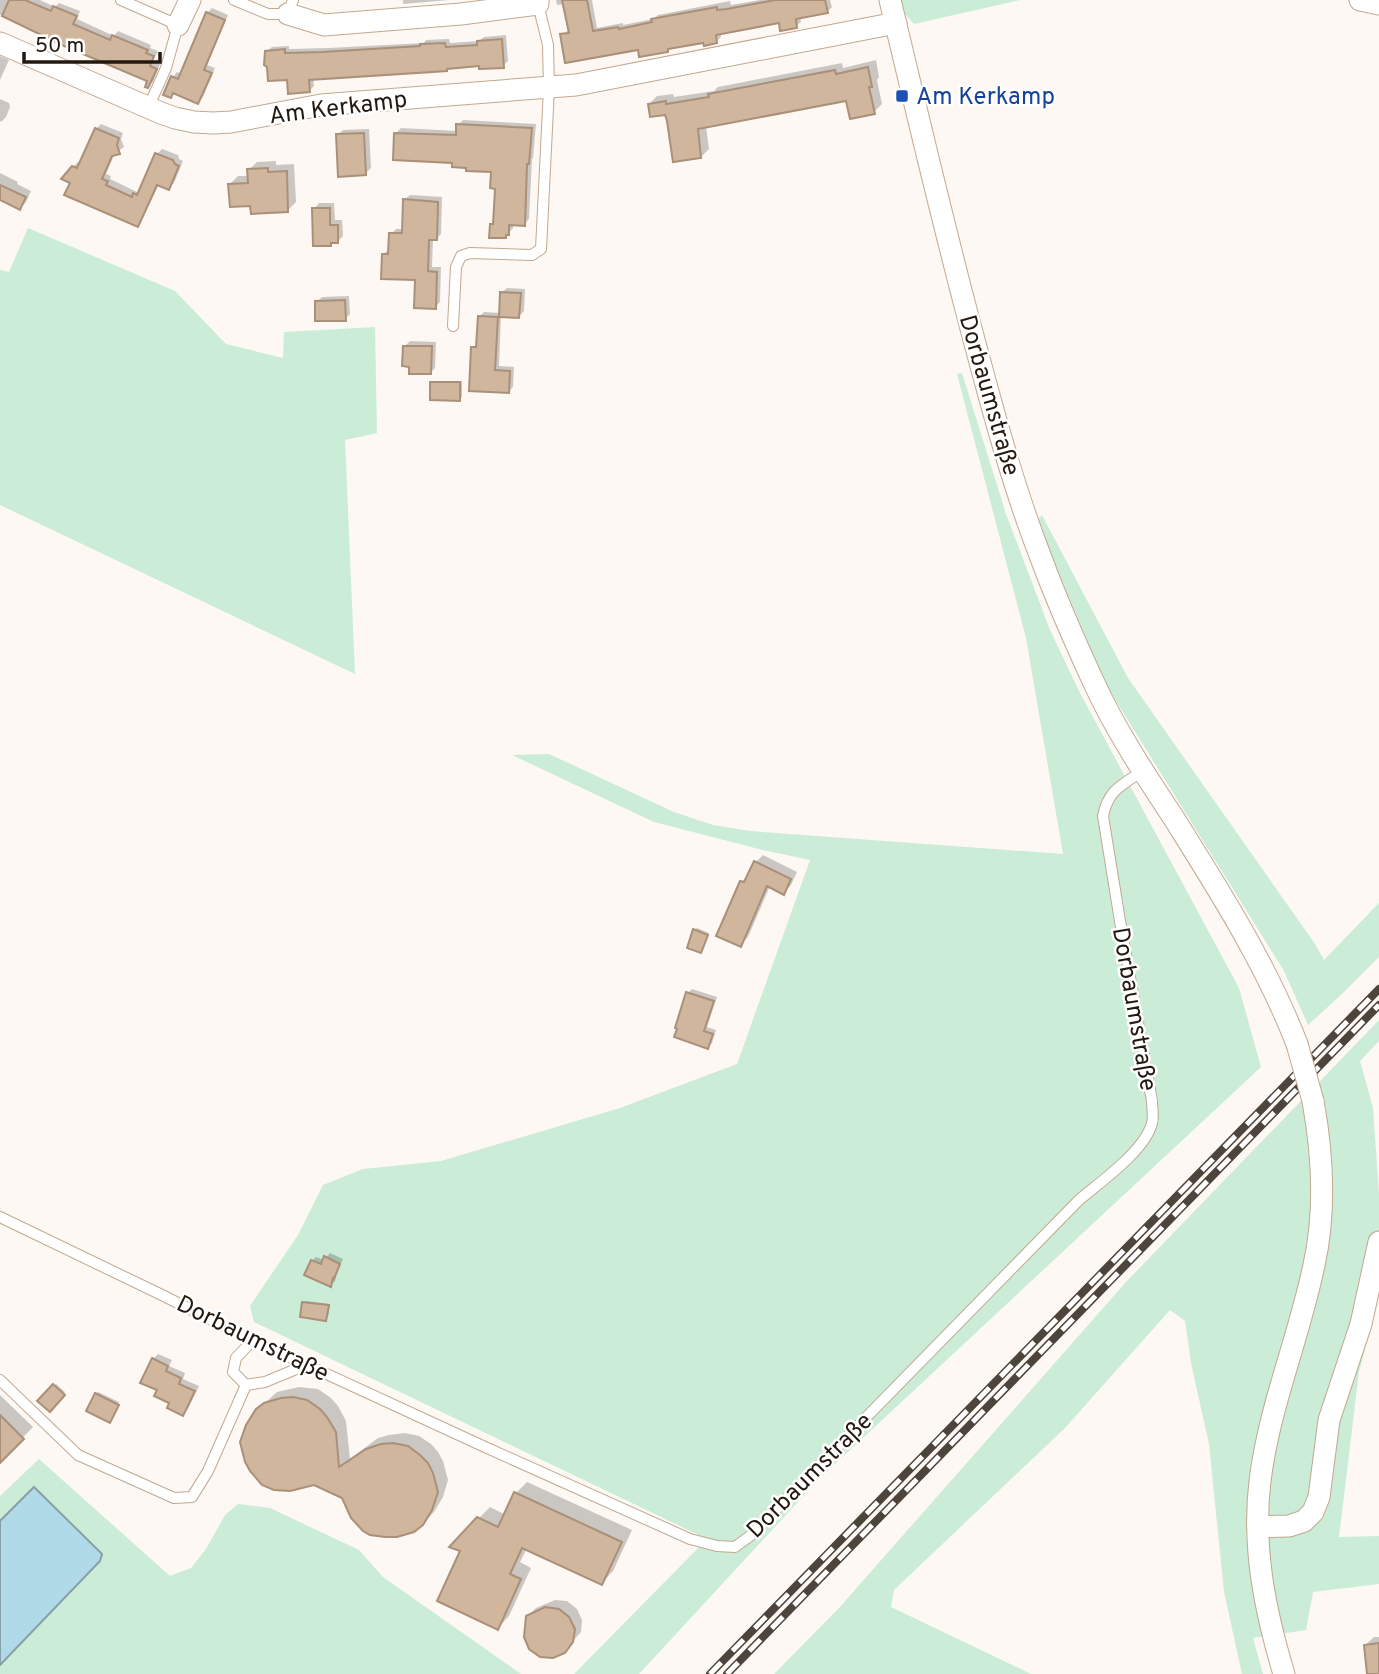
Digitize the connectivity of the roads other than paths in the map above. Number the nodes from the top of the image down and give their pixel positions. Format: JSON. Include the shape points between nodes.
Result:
{"nodes":[{"id":1,"x":121,"y":0,"type":"edge"},
{"id":2,"x":190,"y":0,"type":"edge"},
{"id":3,"x":234,"y":0,"type":"edge"},
{"id":4,"x":890,"y":0,"type":"edge"},
{"id":5,"x":1360,"y":0,"type":"edge"},
{"id":6,"x":538,"y":2,"type":"edge"},
{"id":7,"x":1379,"y":4,"type":"edge"},
{"id":8,"x":291,"y":7,"type":"edge"},
{"id":9,"x":896,"y":23,"type":"junction"},
{"id":10,"x":178,"y":25,"type":"junction"},
{"id":11,"x":0,"y":43,"type":"edge"},
{"id":12,"x":549,"y":88,"type":"junction"},
{"id":13,"x":148,"y":108,"type":"junction"},
{"id":14,"x":453,"y":326,"type":"dead end"},
{"id":15,"x":1143,"y":771,"type":"junction"},
{"id":16,"x":0,"y":1217,"type":"edge"},
{"id":17,"x":1379,"y":1242,"type":"edge"},
{"id":18,"x":253,"y":1340,"type":"junction"},
{"id":19,"x":306,"y":1365,"type":"junction"},
{"id":20,"x":0,"y":1380,"type":"edge"},
{"id":21,"x":246,"y":1385,"type":"junction"},
{"id":22,"x":1258,"y":1527,"type":"junction"},
{"id":23,"x":1284,"y":1674,"type":"edge"}],
"edges":[{"from":1,"to":10,"type":"lane"},
{"from":2,"to":10,"type":"street"},
{"from":3,"to":8,"type":"lane","via":[[268,14]]},
{"from":4,"to":9,"type":"street","name":"Dorbaumstraße"},
{"from":5,"to":7,"type":"street"},
{"from":6,"to":8,"type":"street","via":[[461,14],[324,25]]},
{"from":6,"to":12,"type":"lane","via":[[548,45]]},
{"from":9,"to":12,"type":"street","name":"Am Kerkamp"},
{"from":9,"to":15,"type":"street","name":"Dorbaumstraße","via":[[994,416],[1024,512],[1096,688]]},
{"from":10,"to":13,"type":"lane"},
{"from":11,"to":13,"type":"street","name":"Am Kerkamp"},
{"from":12,"to":13,"type":"street","name":"Am Kerkamp","via":[[332,103],[213,123],[175,118]]},
{"from":12,"to":14,"type":"lane","via":[[541,249],[532,255],[461,256],[456,267]]},
{"from":15,"to":19,"type":"lane","name":"Dorbaumstraße","via":[[1113,791],[1103,816],[1152,1101],[1153,1122],[1145,1140],[1079,1200],[750,1536],[735,1546],[690,1539]]},
{"from":15,"to":22,"type":"street","name":"Dorbaumstraße","bridge":true,"via":[[1273,986],[1297,1044],[1319,1133],[1322,1166],[1315,1262],[1268,1434]]},
{"from":16,"to":18,"type":"lane","name":"Dorbaumstraße"},
{"from":17,"to":22,"type":"street","via":[[1361,1324],[1328,1420],[1319,1497],[1313,1512],[1289,1527]]},
{"from":18,"to":19,"type":"lane","name":"Dorbaumstraße"},
{"from":18,"to":21,"type":"lane","via":[[236,1358],[233,1372]]},
{"from":19,"to":21,"type":"lane"},
{"from":20,"to":21,"type":"lane","via":[[78,1455],[174,1498],[192,1497],[203,1480]]},
{"from":22,"to":23,"type":"street","name":"Dorbaumstraße","via":[[1264,1598]]}]}
